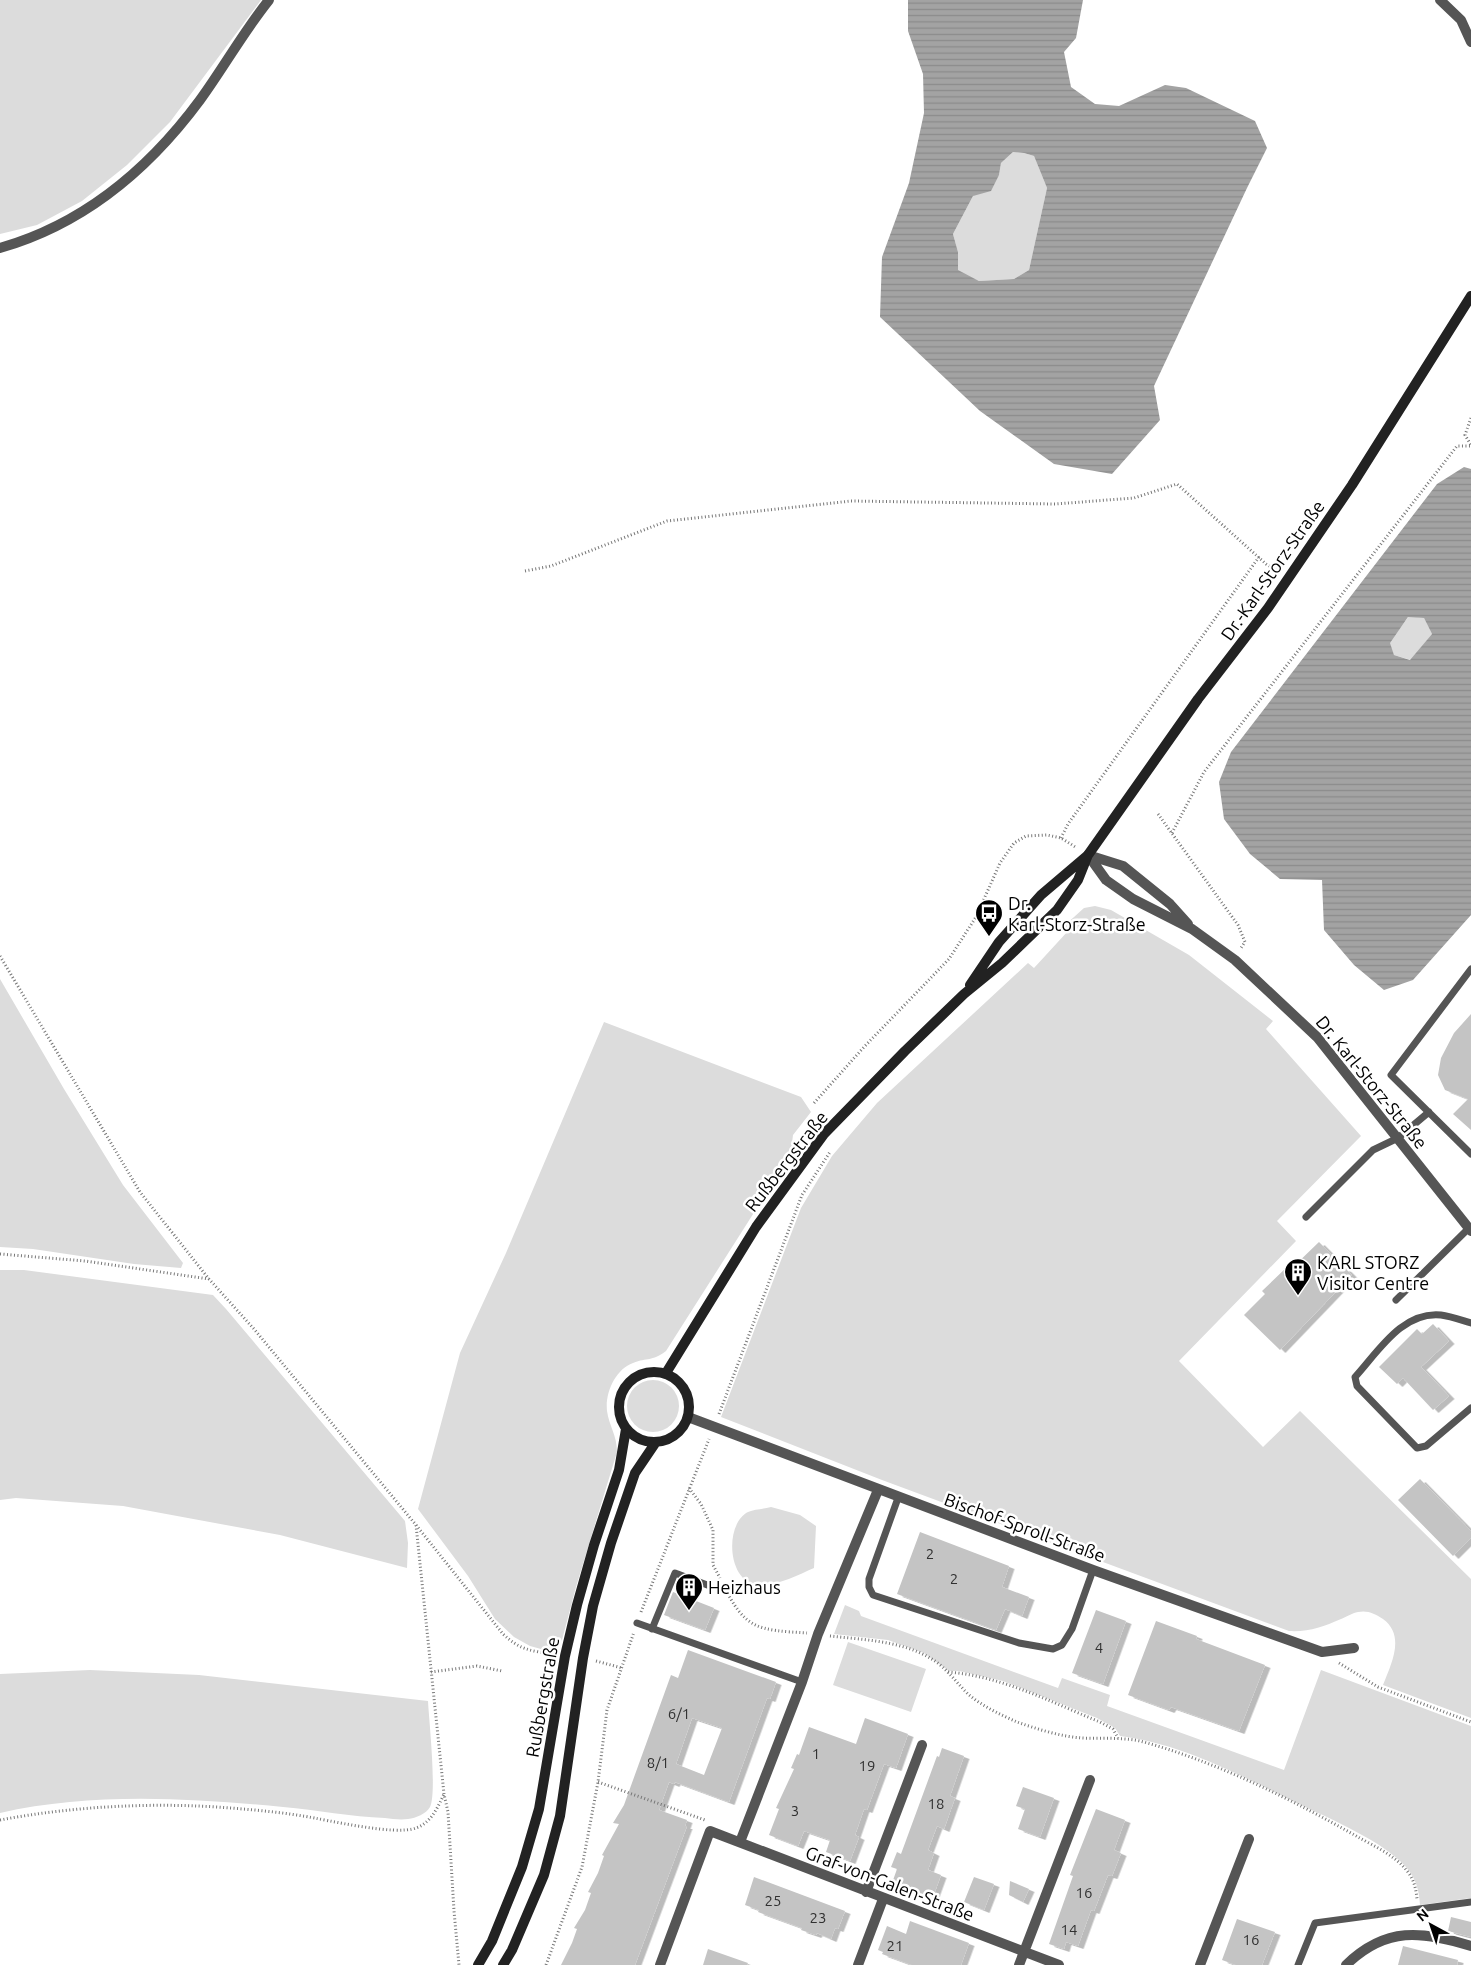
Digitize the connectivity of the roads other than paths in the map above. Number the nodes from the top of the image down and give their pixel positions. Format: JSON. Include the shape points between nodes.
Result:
{"nodes":[{"id":1,"x":269,"y":0,"type":"edge"},
{"id":2,"x":1440,"y":0,"type":"edge"},
{"id":3,"x":1471,"y":42,"type":"edge"},
{"id":4,"x":0,"y":248,"type":"edge"},
{"id":5,"x":1471,"y":296,"type":"edge"},
{"id":6,"x":1088,"y":855,"type":"junction"},
{"id":7,"x":1192,"y":929,"type":"junction"},
{"id":8,"x":1471,"y":969,"type":"edge"},
{"id":9,"x":964,"y":994,"type":"junction"},
{"id":10,"x":1429,"y":1112,"type":"junction"},
{"id":11,"x":1398,"y":1138,"type":"junction"},
{"id":12,"x":1471,"y":1154,"type":"edge"},
{"id":13,"x":1306,"y":1217,"type":"dead end"},
{"id":14,"x":1470,"y":1229,"type":"edge"},
{"id":15,"x":1396,"y":1300,"type":"dead end"},
{"id":16,"x":1471,"y":1323,"type":"edge"},
{"id":17,"x":666,"y":1373,"type":"junction"},
{"id":18,"x":1471,"y":1408,"type":"edge"},
{"id":19,"x":688,"y":1417,"type":"junction"},
{"id":20,"x":626,"y":1429,"type":"junction"},
{"id":21,"x":656,"y":1442,"type":"junction"},
{"id":22,"x":878,"y":1490,"type":"junction"},
{"id":23,"x":898,"y":1498,"type":"junction"},
{"id":24,"x":1093,"y":1570,"type":"junction"},
{"id":25,"x":710,"y":1586,"type":"dead end"},
{"id":26,"x":637,"y":1623,"type":"road end"},
{"id":27,"x":652,"y":1629,"type":"junction"},
{"id":28,"x":1354,"y":1648,"type":"dead end"},
{"id":29,"x":802,"y":1682,"type":"junction"},
{"id":30,"x":922,"y":1745,"type":"dead end"},
{"id":31,"x":1090,"y":1780,"type":"dead end"},
{"id":32,"x":1249,"y":1839,"type":"dead end"},
{"id":33,"x":740,"y":1842,"type":"junction"},
{"id":34,"x":866,"y":1892,"type":"junction"},
{"id":35,"x":883,"y":1898,"type":"junction"},
{"id":36,"x":1471,"y":1902,"type":"edge"},
{"id":37,"x":1471,"y":1946,"type":"edge"},
{"id":38,"x":1023,"y":1952,"type":"junction"},
{"id":39,"x":478,"y":1965,"type":"edge"},
{"id":40,"x":503,"y":1965,"type":"edge"},
{"id":41,"x":660,"y":1965,"type":"edge"},
{"id":42,"x":858,"y":1965,"type":"edge"},
{"id":43,"x":1018,"y":1965,"type":"edge"},
{"id":44,"x":1059,"y":1965,"type":"edge"},
{"id":45,"x":1200,"y":1965,"type":"edge"},
{"id":46,"x":1298,"y":1965,"type":"edge"},
{"id":47,"x":1346,"y":1965,"type":"edge"}],
"edges":[{"from":1,"to":4,"type":"street","via":[[200,100],[146,162],[104,198],[58,227]]},
{"from":2,"to":3,"type":"street","via":[[1461,20]]},
{"from":5,"to":6,"type":"street","name":"Dr.-Karl-Storz-Straße","via":[[1352,485],[1268,608],[1198,699]]},
{"from":6,"to":7,"type":"street","name":"Dr. Karl-Storz-Straße","via":[[1106,880],[1133,899]]},
{"from":6,"to":7,"type":"street","name":"Dr. Karl-Storz-Straße","via":[[1123,866],[1170,904]]},
{"from":6,"to":9,"type":"street","name":"Rußbergstraße","via":[[1041,895],[999,942]]},
{"from":6,"to":9,"type":"street","name":"Rußbergstraße","via":[[1078,880],[1057,910]]},
{"from":7,"to":11,"type":"street","name":"Dr. Karl-Storz-Straße","via":[[1235,960],[1317,1037]]},
{"from":8,"to":10,"type":"lane","via":[[1391,1075]]},
{"from":9,"to":17,"type":"street","name":"Rußbergstraße","via":[[824,1134],[756,1227]]},
{"from":10,"to":11,"type":"lane"},
{"from":10,"to":12,"type":"lane"},
{"from":11,"to":13,"type":"lane","via":[[1373,1150]]},
{"from":11,"to":14,"type":"street","name":"Dr. Karl-Storz-Straße"},
{"from":14,"to":15,"type":"lane","name":"Dr. Karl-Storz-Straße"},
{"from":16,"to":18,"type":"lane","via":[[1440,1315],[1420,1316],[1401,1327],[1355,1377],[1357,1386],[1417,1448],[1426,1446]]},
{"from":17,"to":19,"type":"street","via":[[686,1391]]},
{"from":17,"to":20,"type":"street","via":[[646,1372],[636,1376],[622,1390],[618,1410]]},
{"from":19,"to":21,"type":"street","via":[[676,1435]]},
{"from":19,"to":22,"type":"street","name":"Bischof-Sproll-Straße"},
{"from":20,"to":21,"type":"street","via":[[645,1441]]},
{"from":20,"to":39,"type":"street","name":"Rußbergstraße","via":[[619,1470],[589,1562],[565,1656],[539,1809],[522,1867],[492,1941]]},
{"from":21,"to":40,"type":"street","name":"Rußbergstraße","via":[[635,1473],[611,1543],[593,1606],[583,1658],[560,1816],[544,1875]]},
{"from":22,"to":23,"type":"street","name":"Bischof-Sproll-Straße"},
{"from":22,"to":29,"type":"street","via":[[818,1634]]},
{"from":23,"to":24,"type":"street","name":"Bischof-Sproll-Straße"},
{"from":23,"to":24,"type":"lane","via":[[868,1579],[874,1595],[1019,1644],[1053,1649],[1062,1645],[1072,1629]]},
{"from":24,"to":28,"type":"street","name":"Bischof-Sproll-Straße","via":[[1322,1652]]},
{"from":25,"to":27,"type":"lane","via":[[675,1573]]},
{"from":26,"to":27,"type":"lane"},
{"from":27,"to":29,"type":"lane"},
{"from":29,"to":33,"type":"street"},
{"from":30,"to":34,"type":"street"},
{"from":31,"to":38,"type":"street"},
{"from":32,"to":45,"type":"street"},
{"from":33,"to":34,"type":"street","name":"Graf-von-Galen-Straße"},
{"from":33,"to":41,"type":"street","name":"Graf-von-Galen-Straße","via":[[710,1831]]},
{"from":34,"to":35,"type":"street","name":"Graf-von-Galen-Straße"},
{"from":35,"to":38,"type":"street","name":"Graf-von-Galen-Straße"},
{"from":35,"to":42,"type":"street"},
{"from":36,"to":46,"type":"lane","via":[[1315,1923]]},
{"from":37,"to":47,"type":"street","via":[[1440,1936],[1404,1934],[1376,1942]]},
{"from":38,"to":43,"type":"street"},
{"from":38,"to":44,"type":"street","name":"Graf-von-Galen-Straße"}]}
